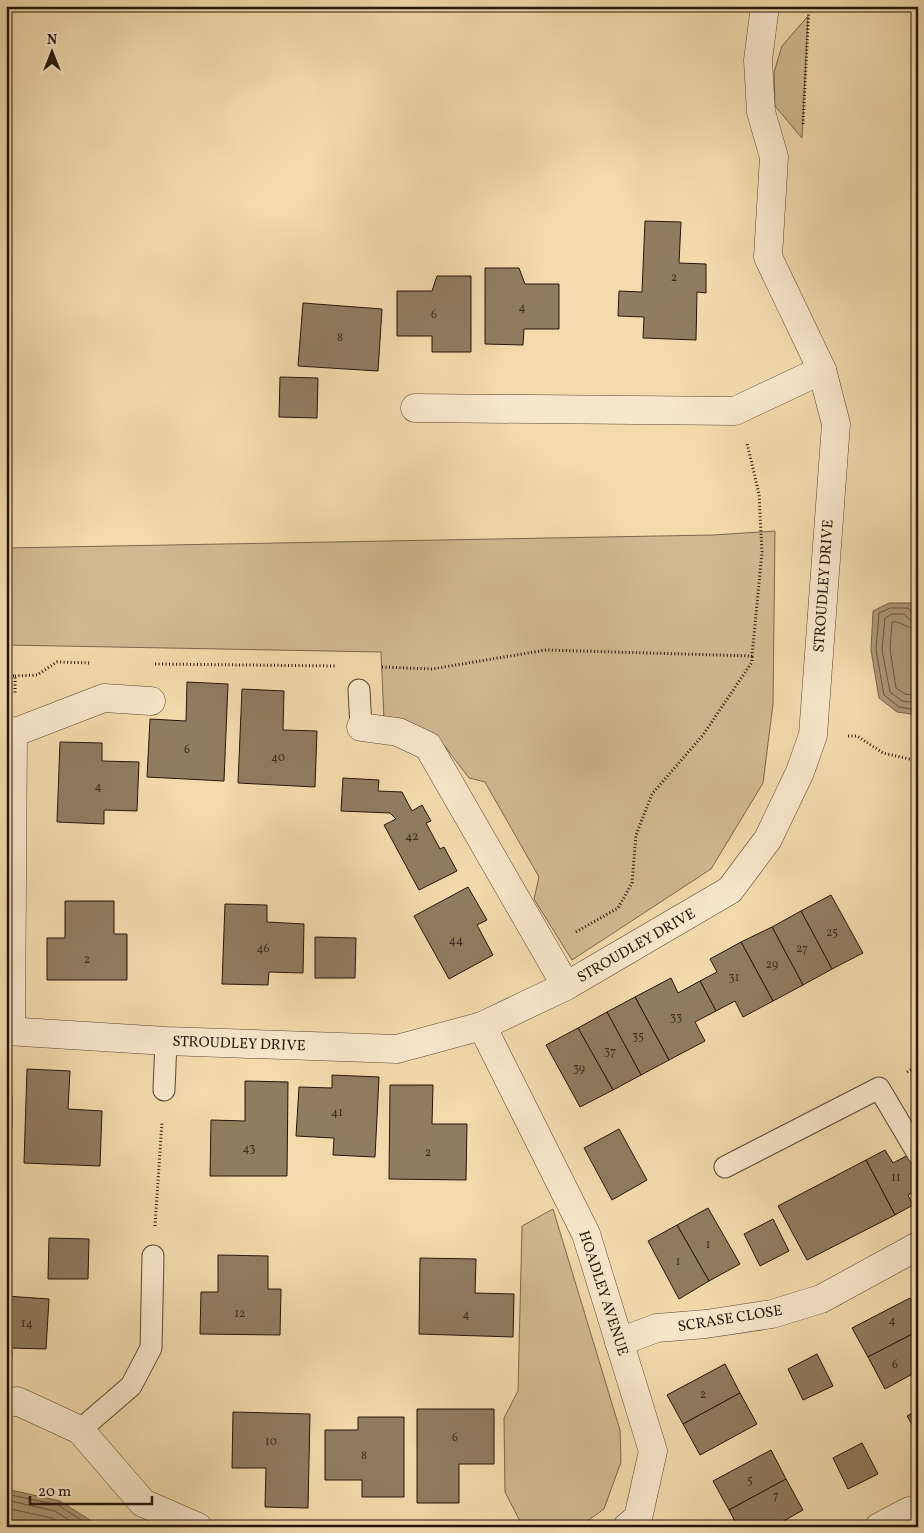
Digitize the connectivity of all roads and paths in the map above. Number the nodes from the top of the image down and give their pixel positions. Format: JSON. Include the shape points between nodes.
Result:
{"nodes":[{"id":1,"x":765,"y":6,"type":"edge"},
{"id":2,"x":822,"y":370,"type":"junction"},
{"id":3,"x":415,"y":408,"type":"dead end"},
{"id":4,"x":735,"y":411,"type":"junction"},
{"id":5,"x":752,"y":656,"type":"junction"},
{"id":6,"x":96,"y":663,"type":"dead end"},
{"id":7,"x":146,"y":664,"type":"dead end"},
{"id":8,"x":342,"y":666,"type":"dead end"},
{"id":9,"x":382,"y":667,"type":"dead end"},
{"id":10,"x":15,"y":676,"type":"dead end"},
{"id":11,"x":359,"y":690,"type":"dead end"},
{"id":12,"x":151,"y":701,"type":"dead end"},
{"id":13,"x":361,"y":727,"type":"joint"},
{"id":14,"x":10,"y":731,"type":"edge"},
{"id":15,"x":812,"y":735,"type":"junction"},
{"id":16,"x":918,"y":761,"type":"edge"},
{"id":17,"x":545,"y":950,"type":"junction"},
{"id":18,"x":566,"y":986,"type":"junction"},
{"id":19,"x":482,"y":1026,"type":"junction"},
{"id":20,"x":9,"y":1031,"type":"edge"},
{"id":21,"x":166,"y":1040,"type":"junction"},
{"id":22,"x":164,"y":1090,"type":"joint"},
{"id":23,"x":918,"y":1154,"type":"edge"},
{"id":24,"x":725,"y":1168,"type":"dead end"},
{"id":25,"x":918,"y":1246,"type":"edge"},
{"id":26,"x":153,"y":1256,"type":"joint"},
{"id":27,"x":619,"y":1342,"type":"junction"},
{"id":28,"x":6,"y":1404,"type":"edge"},
{"id":29,"x":80,"y":1430,"type":"junction"},
{"id":30,"x":909,"y":1511,"type":"dead end"},
{"id":31,"x":639,"y":1524,"type":"edge"},
{"id":32,"x":198,"y":1527,"type":"edge"},
{"id":33,"x":879,"y":1527,"type":"edge"}],
"edges":[{"from":1,"to":2,"type":"street","name":"STROUDLEY DRIVE","via":[[758,60],[761,112],[774,158],[768,257]]},
{"from":2,"to":4,"type":"street"},
{"from":2,"to":15,"type":"street","name":"STROUDLEY DRIVE","via":[[836,424]]},
{"from":3,"to":4,"type":"street"},
{"from":4,"to":5,"type":"path","via":[[743,425],[759,494],[762,552]]},
{"from":5,"to":9,"type":"path","via":[[546,650],[432,669]]},
{"from":5,"to":17,"type":"path","via":[[752,662],[703,735],[652,794],[636,835],[632,883],[618,908]]},
{"from":6,"to":10,"type":"path","via":[[57,662],[36,676]]},
{"from":7,"to":8,"type":"path"},
{"from":11,"to":13,"type":"lane"},
{"from":12,"to":14,"type":"street","via":[[104,698]]},
{"from":13,"to":17,"type":"street","via":[[398,732],[428,746]]},
{"from":14,"to":20,"type":"street"},
{"from":15,"to":16,"type":"path","via":[[857,736],[883,753]]},
{"from":15,"to":18,"type":"street","name":"STROUDLEY DRIVE","via":[[800,772],[768,839],[730,890]]},
{"from":17,"to":18,"type":"street"},
{"from":18,"to":19,"type":"street","name":"STROUDLEY DRIVE"},
{"from":19,"to":21,"type":"street","name":"STROUDLEY DRIVE","via":[[397,1049]]},
{"from":19,"to":27,"type":"street","name":"HOADLEY AVENUE","via":[[586,1234]]},
{"from":20,"to":21,"type":"street","name":"STROUDLEY DRIVE"},
{"from":21,"to":22,"type":"lane"},
{"from":22,"to":26,"type":"path"},
{"from":23,"to":24,"type":"lane","via":[[879,1088]]},
{"from":25,"to":27,"type":"street","name":"SCRASE CLOSE","via":[[821,1298],[772,1314],[657,1328]]},
{"from":26,"to":29,"type":"lane","via":[[151,1348],[131,1386]]},
{"from":27,"to":31,"type":"street","name":"HOADLEY AVENUE","via":[[653,1451]]},
{"from":28,"to":29,"type":"street","via":[[17,1401]]},
{"from":29,"to":32,"type":"street","via":[[143,1502]]},
{"from":30,"to":33,"type":"street"}]}
